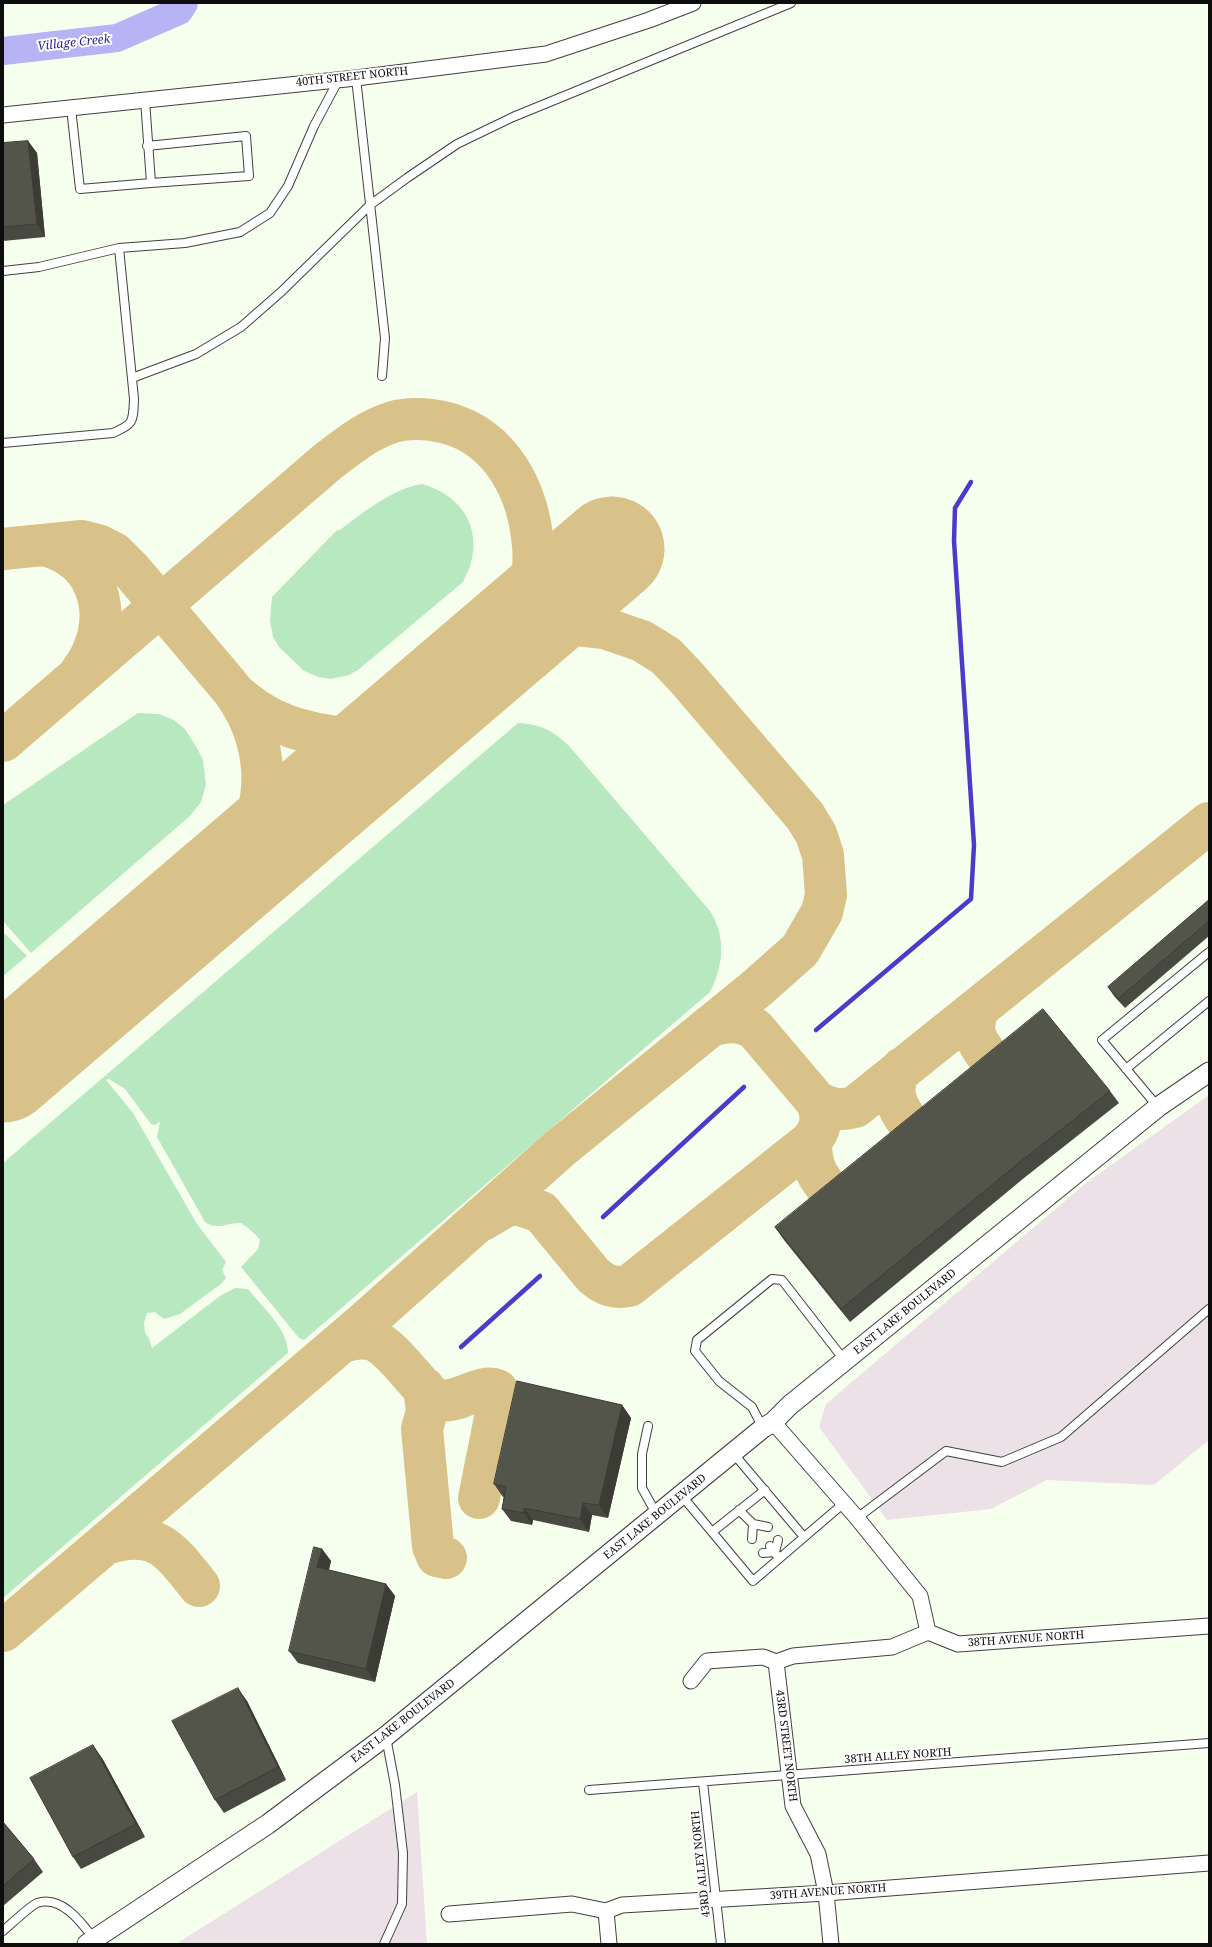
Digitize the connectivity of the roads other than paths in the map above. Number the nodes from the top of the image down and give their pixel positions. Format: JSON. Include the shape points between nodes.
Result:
{"nodes":[{"id":1,"x":693,"y":3,"type":"edge"},
{"id":2,"x":791,"y":3,"type":"edge"},
{"id":3,"x":356,"y":78,"type":"junction"},
{"id":4,"x":339,"y":79,"type":"junction"},
{"id":5,"x":145,"y":100,"type":"junction"},
{"id":6,"x":71,"y":108,"type":"junction"},
{"id":7,"x":3,"y":115,"type":"edge"},
{"id":8,"x":147,"y":146,"type":"junction"},
{"id":9,"x":151,"y":183,"type":"junction"},
{"id":10,"x":370,"y":205,"type":"junction"},
{"id":11,"x":119,"y":248,"type":"junction"},
{"id":12,"x":3,"y":271,"type":"edge"},
{"id":13,"x":382,"y":376,"type":"dead end"},
{"id":14,"x":132,"y":378,"type":"junction"},
{"id":15,"x":3,"y":443,"type":"edge"},
{"id":16,"x":1209,"y":952,"type":"edge"},
{"id":17,"x":1209,"y":1001,"type":"edge"},
{"id":18,"x":1126,"y":1069,"type":"junction"},
{"id":19,"x":1209,"y":1072,"type":"edge"},
{"id":20,"x":1158,"y":1107,"type":"junction"},
{"id":21,"x":1209,"y":1309,"type":"edge"},
{"id":22,"x":845,"y":1360,"type":"junction"},
{"id":23,"x":768,"y":1425,"type":"junction"},
{"id":24,"x":648,"y":1426,"type":"dead end"},
{"id":25,"x":733,"y":1453,"type":"junction"},
{"id":26,"x":765,"y":1490,"type":"junction"},
{"id":27,"x":682,"y":1496,"type":"junction"},
{"id":28,"x":844,"y":1503,"type":"junction"},
{"id":29,"x":740,"y":1510,"type":"junction"},
{"id":30,"x":657,"y":1515,"type":"junction"},
{"id":31,"x":857,"y":1518,"type":"junction"},
{"id":32,"x":753,"y":1524,"type":"junction"},
{"id":33,"x":768,"y":1527,"type":"dead end"},
{"id":34,"x":712,"y":1532,"type":"junction"},
{"id":35,"x":760,"y":1533,"type":"dead end"},
{"id":36,"x":804,"y":1537,"type":"junction"},
{"id":37,"x":752,"y":1539,"type":"dead end"},
{"id":38,"x":778,"y":1540,"type":"dead end"},
{"id":39,"x":775,"y":1552,"type":"junction"},
{"id":40,"x":763,"y":1553,"type":"dead end"},
{"id":41,"x":1209,"y":1626,"type":"edge"},
{"id":42,"x":928,"y":1632,"type":"junction"},
{"id":43,"x":776,"y":1662,"type":"junction"},
{"id":44,"x":691,"y":1681,"type":"dead end"},
{"id":45,"x":386,"y":1736,"type":"junction"},
{"id":46,"x":1209,"y":1743,"type":"edge"},
{"id":47,"x":789,"y":1775,"type":"junction"},
{"id":48,"x":703,"y":1782,"type":"junction"},
{"id":49,"x":589,"y":1790,"type":"dead end"},
{"id":50,"x":1209,"y":1863,"type":"edge"},
{"id":51,"x":826,"y":1893,"type":"junction"},
{"id":52,"x":716,"y":1898,"type":"junction"},
{"id":53,"x":606,"y":1910,"type":"junction"},
{"id":54,"x":449,"y":1914,"type":"dead end"},
{"id":55,"x":3,"y":1931,"type":"edge"},
{"id":56,"x":90,"y":1942,"type":"edge"},
{"id":57,"x":384,"y":1944,"type":"edge"},
{"id":58,"x":609,"y":1944,"type":"edge"},
{"id":59,"x":721,"y":1944,"type":"edge"},
{"id":60,"x":831,"y":1944,"type":"edge"}],
"edges":[{"from":1,"to":3,"type":"street","name":"40TH STREET NORTH","via":[[546,54]]},
{"from":2,"to":10,"type":"lane","via":[[513,117],[457,144]]},
{"from":3,"to":4,"type":"street","name":"40TH STREET NORTH"},
{"from":3,"to":10,"type":"lane"},
{"from":4,"to":5,"type":"street","name":"40TH STREET NORTH"},
{"from":4,"to":11,"type":"lane","via":[[314,126],[288,186],[270,213],[240,232],[185,243]]},
{"from":5,"to":6,"type":"street","name":"40TH STREET NORTH"},
{"from":5,"to":8,"type":"lane"},
{"from":6,"to":7,"type":"street","name":"40TH STREET NORTH"},
{"from":6,"to":9,"type":"lane","via":[[80,189]]},
{"from":8,"to":9,"type":"lane"},
{"from":8,"to":9,"type":"lane","via":[[246,136],[249,176]]},
{"from":10,"to":13,"type":"lane","via":[[385,338]]},
{"from":10,"to":14,"type":"lane","via":[[242,327],[196,354]]},
{"from":11,"to":12,"type":"lane","via":[[39,267]]},
{"from":11,"to":14,"type":"lane"},
{"from":14,"to":15,"type":"lane","via":[[133,418],[129,426],[112,433]]},
{"from":16,"to":18,"type":"lane","via":[[1102,1040]]},
{"from":17,"to":18,"type":"lane"},
{"from":18,"to":20,"type":"lane"},
{"from":19,"to":20,"type":"street","name":"EAST LAKE BOULEVARD"},
{"from":20,"to":22,"type":"street","name":"EAST LAKE BOULEVARD"},
{"from":21,"to":31,"type":"lane","via":[[1061,1437],[1002,1462],[946,1451]]},
{"from":22,"to":23,"type":"street","name":"EAST LAKE BOULEVARD"},
{"from":22,"to":23,"type":"lane","via":[[782,1280],[772,1279],[697,1340],[695,1351],[719,1380],[752,1407]]},
{"from":23,"to":25,"type":"street","name":"EAST LAKE BOULEVARD"},
{"from":23,"to":28,"type":"street"},
{"from":24,"to":30,"type":"lane","via":[[642,1454],[642,1488]]},
{"from":25,"to":26,"type":"lane"},
{"from":25,"to":27,"type":"street","name":"EAST LAKE BOULEVARD"},
{"from":26,"to":29,"type":"lane"},
{"from":26,"to":36,"type":"lane"},
{"from":27,"to":30,"type":"street","name":"EAST LAKE BOULEVARD"},
{"from":27,"to":34,"type":"lane"},
{"from":28,"to":31,"type":"street"},
{"from":28,"to":36,"type":"lane"},
{"from":29,"to":32,"type":"lane"},
{"from":29,"to":34,"type":"lane"},
{"from":30,"to":45,"type":"street","name":"EAST LAKE BOULEVARD"},
{"from":31,"to":42,"type":"street","via":[[920,1596]]},
{"from":32,"to":33,"type":"lane"},
{"from":32,"to":35,"type":"lane"},
{"from":32,"to":37,"type":"lane"},
{"from":34,"to":39,"type":"lane","via":[[753,1581]]},
{"from":36,"to":39,"type":"lane"},
{"from":38,"to":39,"type":"lane"},
{"from":39,"to":40,"type":"lane"},
{"from":41,"to":42,"type":"street","name":"38TH AVENUE NORTH","via":[[958,1644]]},
{"from":42,"to":43,"type":"street","via":[[892,1647],[793,1656]]},
{"from":43,"to":44,"type":"street","via":[[763,1657],[707,1661]]},
{"from":43,"to":47,"type":"street","name":"43RD STREET NORTH"},
{"from":45,"to":56,"type":"street","name":"EAST LAKE BOULEVARD","via":[[268,1824]]},
{"from":45,"to":57,"type":"lane","via":[[395,1785],[402,1853],[402,1904]]},
{"from":46,"to":47,"type":"lane","name":"38TH ALLEY NORTH"},
{"from":47,"to":48,"type":"lane","name":"38TH ALLEY NORTH"},
{"from":47,"to":51,"type":"street","name":"43RD STREET NORTH","via":[[793,1806],[818,1854]]},
{"from":48,"to":49,"type":"lane","name":"38TH ALLEY NORTH"},
{"from":48,"to":52,"type":"lane","name":"43RD ALLEY NORTH"},
{"from":50,"to":51,"type":"street","name":"39TH AVENUE NORTH"},
{"from":51,"to":52,"type":"street","name":"39TH AVENUE NORTH"},
{"from":51,"to":60,"type":"street","name":"43RD STREET NORTH"},
{"from":52,"to":53,"type":"street","name":"39TH AVENUE NORTH","via":[[622,1905]]},
{"from":52,"to":59,"type":"lane","name":"43RD ALLEY NORTH"},
{"from":53,"to":54,"type":"street","name":"39TH AVENUE NORTH","via":[[572,1904]]},
{"from":53,"to":58,"type":"street"},
{"from":55,"to":56,"type":"lane","via":[[37,1904],[54,1903],[76,1915]]}]}
